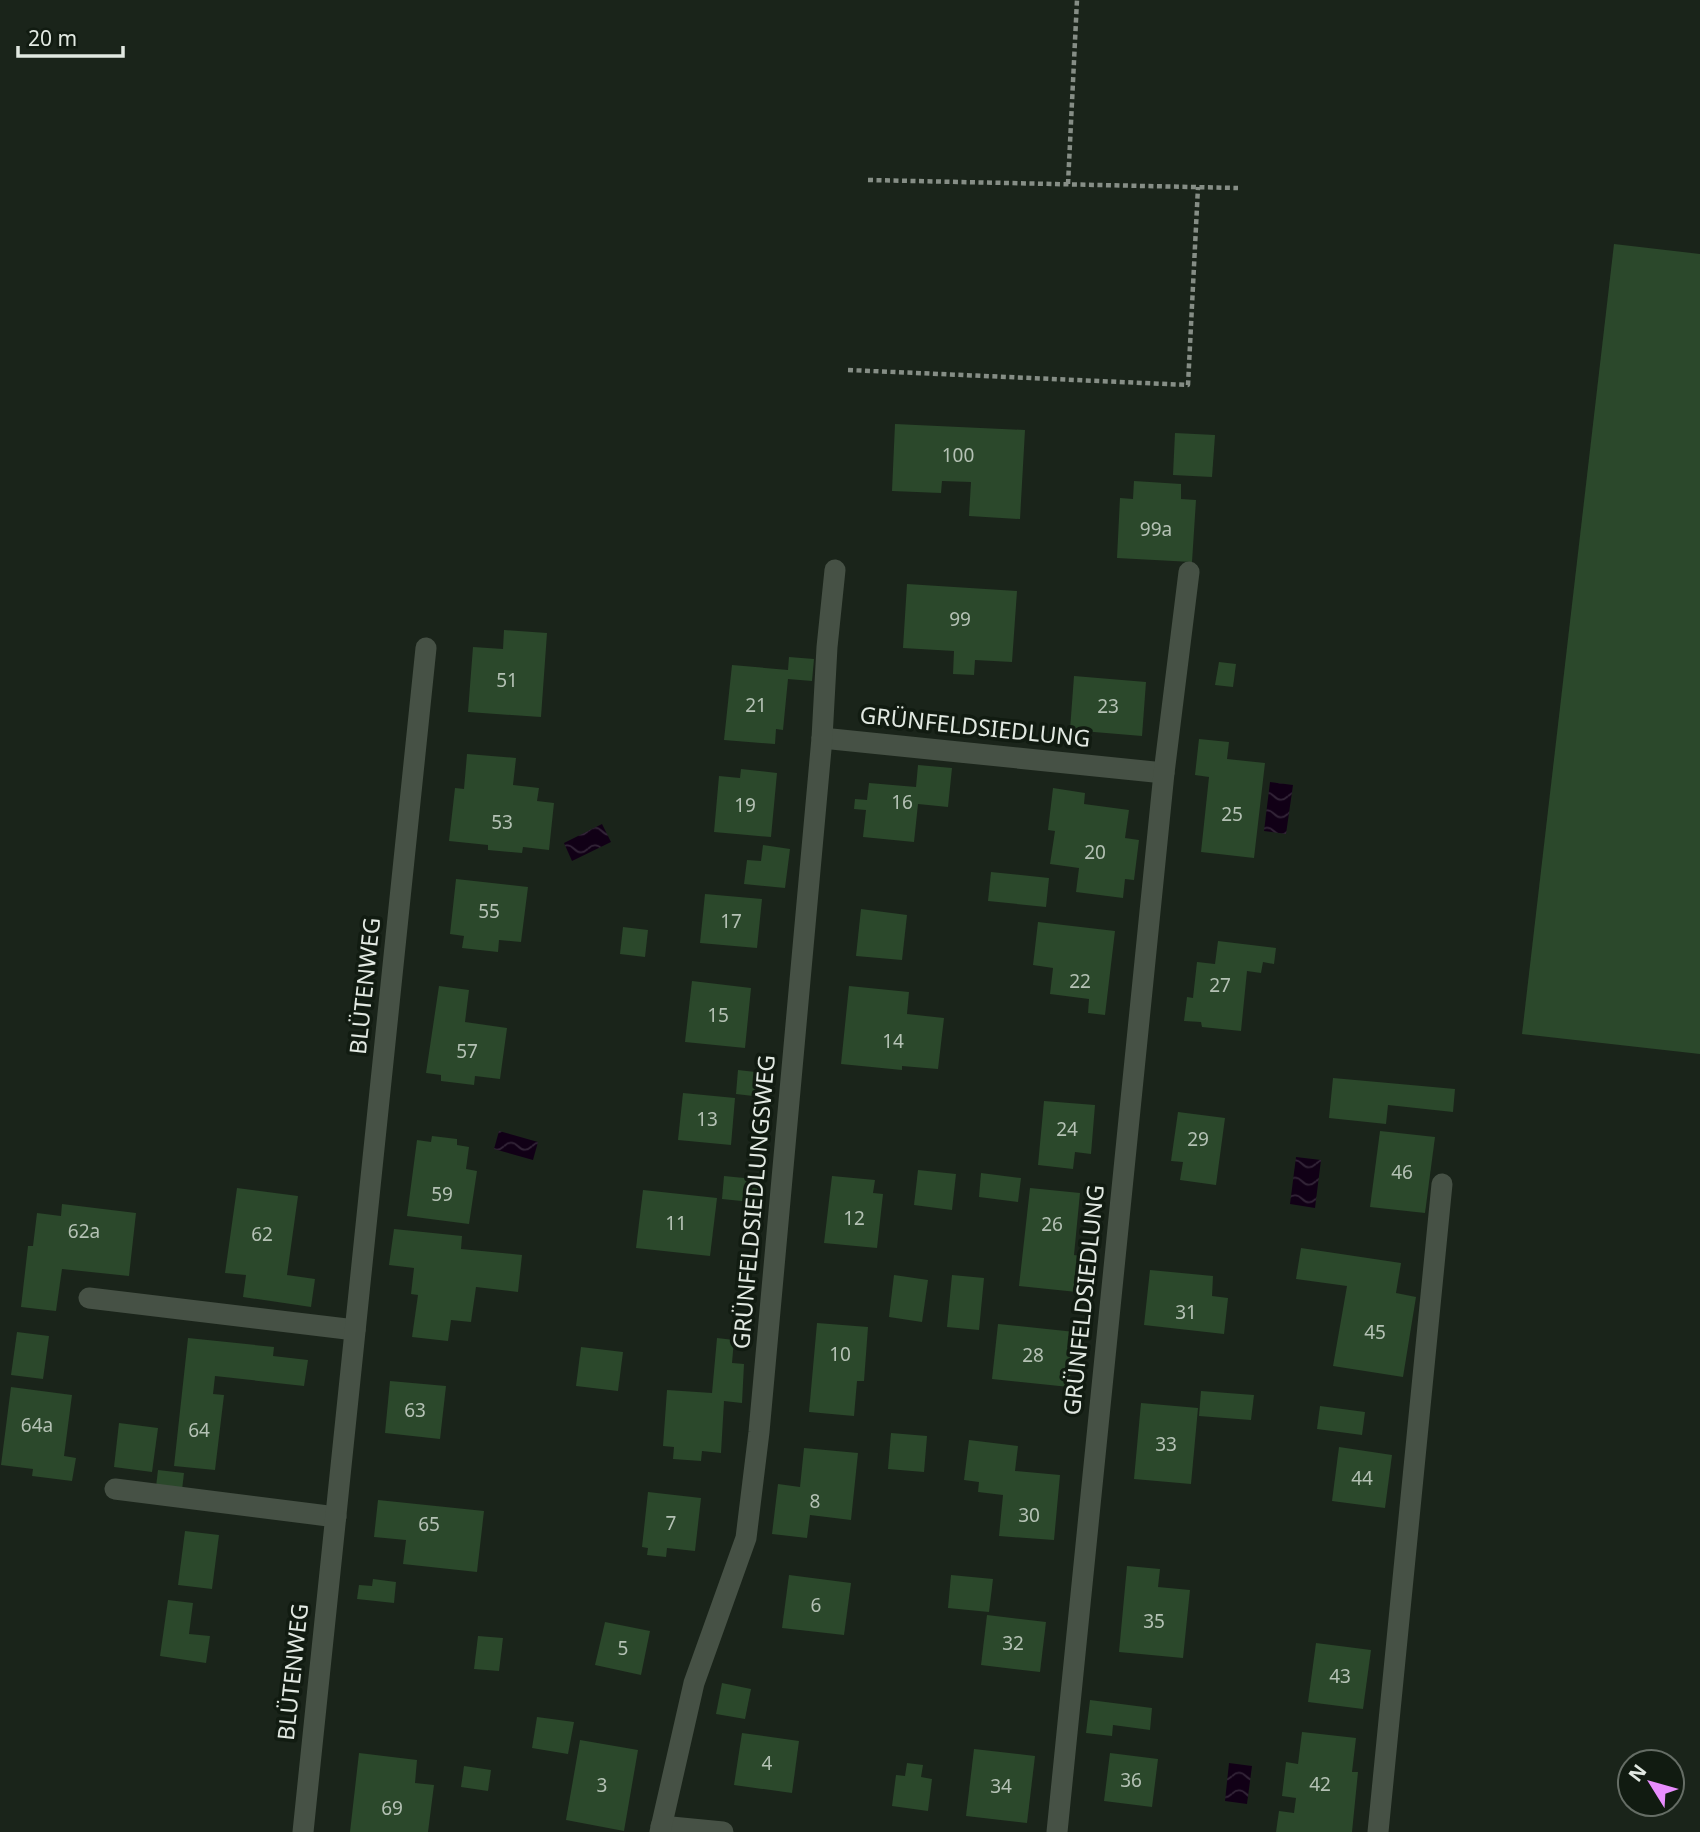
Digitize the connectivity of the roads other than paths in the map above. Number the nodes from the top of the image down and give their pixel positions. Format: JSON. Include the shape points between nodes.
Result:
{"nodes":[{"id":1,"x":835,"y":570,"type":"dead end"},
{"id":2,"x":1189,"y":572,"type":"dead end"},
{"id":3,"x":426,"y":648,"type":"dead end"},
{"id":4,"x":822,"y":738,"type":"junction"},
{"id":5,"x":1164,"y":773,"type":"junction"},
{"id":6,"x":1441,"y":1184,"type":"dead end"},
{"id":7,"x":89,"y":1298,"type":"dead end"},
{"id":8,"x":355,"y":1329,"type":"junction"},
{"id":9,"x":115,"y":1489,"type":"dead end"},
{"id":10,"x":336,"y":1517,"type":"junction"},
{"id":11,"x":661,"y":1829,"type":"edge"},
{"id":12,"x":303,"y":1832,"type":"edge"},
{"id":13,"x":723,"y":1832,"type":"edge"},
{"id":14,"x":1057,"y":1832,"type":"edge"},
{"id":15,"x":1378,"y":1832,"type":"edge"}],
"edges":[{"from":1,"to":4,"type":"street","name":"GRÜNFELDSIEDLUNGSWEG"},
{"from":2,"to":5,"type":"street","name":"GRÜNFELDSIEDLUNG"},
{"from":3,"to":8,"type":"street","name":"BLÜTENWEG"},
{"from":4,"to":5,"type":"street","name":"GRÜNFELDSIEDLUNG"},
{"from":4,"to":11,"type":"street","name":"GRÜNFELDSIEDLUNGSWEG","via":[[746,1538],[694,1683]]},
{"from":5,"to":14,"type":"street","name":"GRÜNFELDSIEDLUNG"},
{"from":6,"to":15,"type":"street"},
{"from":7,"to":8,"type":"street"},
{"from":8,"to":10,"type":"street","name":"BLÜTENWEG"},
{"from":9,"to":10,"type":"street"},
{"from":10,"to":12,"type":"street","name":"BLÜTENWEG"},
{"from":11,"to":13,"type":"street"}]}
